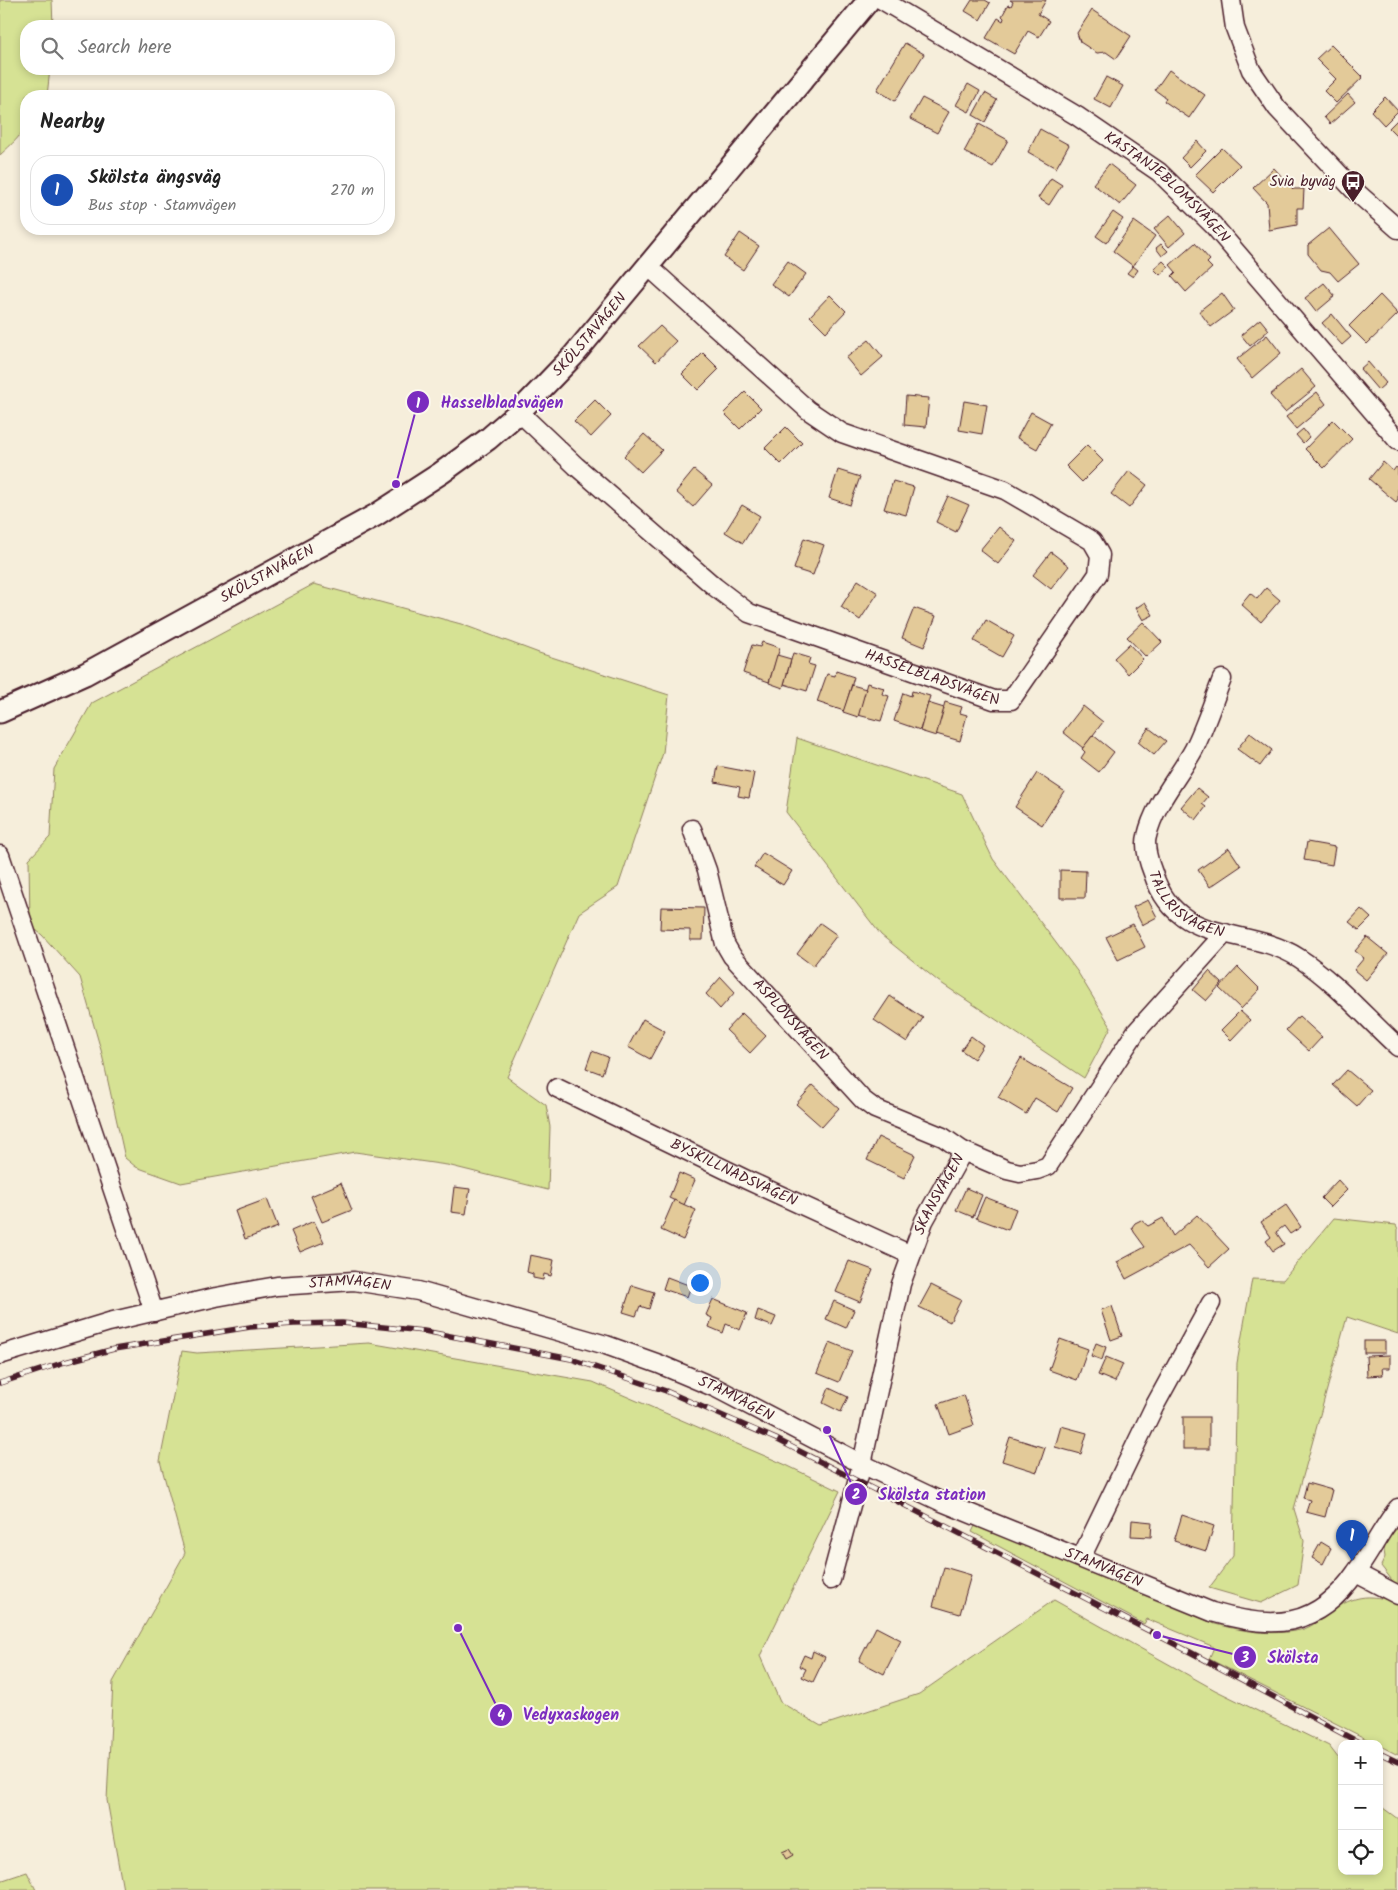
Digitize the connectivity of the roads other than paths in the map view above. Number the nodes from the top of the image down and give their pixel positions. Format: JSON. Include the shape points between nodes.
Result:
{"nodes":[{"id":1,"x":869,"y":0,"type":"edge"},
{"id":2,"x":882,"y":0,"type":"edge"},
{"id":3,"x":1230,"y":0,"type":"edge"},
{"id":4,"x":1398,"y":229,"type":"edge"},
{"id":5,"x":648,"y":266,"type":"junction"},
{"id":6,"x":519,"y":412,"type":"junction"},
{"id":7,"x":1398,"y":440,"type":"edge"},
{"id":8,"x":1222,"y":678,"type":"dead end"},
{"id":9,"x":0,"y":712,"type":"edge"},
{"id":10,"x":692,"y":829,"type":"dead end"},
{"id":11,"x":0,"y":855,"type":"edge"},
{"id":12,"x":1225,"y":933,"type":"junction"},
{"id":13,"x":1398,"y":1047,"type":"edge"},
{"id":14,"x":557,"y":1088,"type":"dead end"},
{"id":15,"x":963,"y":1151,"type":"junction"},
{"id":16,"x":911,"y":1255,"type":"junction"},
{"id":17,"x":1212,"y":1303,"type":"dead end"},
{"id":18,"x":154,"y":1312,"type":"junction"},
{"id":19,"x":0,"y":1355,"type":"edge"},
{"id":20,"x":862,"y":1464,"type":"junction"},
{"id":21,"x":1398,"y":1508,"type":"edge"},
{"id":22,"x":1081,"y":1558,"type":"junction"},
{"id":23,"x":1356,"y":1573,"type":"junction"},
{"id":24,"x":831,"y":1580,"type":"dead end"},
{"id":25,"x":1398,"y":1596,"type":"edge"}],
"edges":[{"from":1,"to":5,"type":"street","name":"SKÖLSTAVÄGEN"},
{"from":2,"to":7,"type":"street","name":"KASTANJEBLOMSVÄGEN","via":[[1077,116],[1159,172],[1213,225]]},
{"from":3,"to":4,"type":"street","via":[[1235,28],[1250,70],[1277,108],[1354,190]]},
{"from":5,"to":6,"type":"street","name":"SKÖLSTAVÄGEN","via":[[573,356]]},
{"from":5,"to":6,"type":"street","name":"HASSELBLADSVÄGEN","via":[[808,410],[842,433],[1005,490],[1092,541],[1100,555],[1098,574],[1011,700],[994,700],[749,613],[576,466]]},
{"from":6,"to":9,"type":"street","name":"SKÖLSTAVÄGEN","via":[[441,474],[376,515],[86,674]]},
{"from":8,"to":12,"type":"street","name":"TALLRISVÄGEN","via":[[1194,748],[1150,824],[1146,839],[1157,886],[1169,906],[1198,926]]},
{"from":10,"to":15,"type":"street","name":"ASPLÖVSVÄGEN","via":[[707,870],[725,944],[732,956],[863,1100],[874,1109],[943,1137]]},
{"from":11,"to":18,"type":"street"},
{"from":12,"to":13,"type":"street","name":"TALLRISVÄGEN","via":[[1298,957],[1323,976]]},
{"from":12,"to":15,"type":"street","name":"SKANSVÄGEN","via":[[1135,1033],[1048,1166],[1020,1173]]},
{"from":14,"to":16,"type":"street","name":"BYSKILLNADSVÄGEN"},
{"from":15,"to":16,"type":"street","name":"SKANSVÄGEN","via":[[924,1221]]},
{"from":16,"to":20,"type":"street","name":"SKANSVÄGEN"},
{"from":17,"to":22,"type":"street","via":[[1154,1406]]},
{"from":18,"to":19,"type":"street","name":"STAMVÄGEN"},
{"from":18,"to":20,"type":"street","name":"STAMVÄGEN","via":[[216,1297],[302,1284],[354,1281],[418,1291],[606,1345],[659,1364],[716,1388]]},
{"from":20,"to":22,"type":"street","name":"STAMVÄGEN","via":[[942,1502]]},
{"from":20,"to":24,"type":"street","name":"SKANSVÄGEN"},
{"from":21,"to":23,"type":"street","name":"STAMVÄGEN"},
{"from":22,"to":23,"type":"street","name":"STAMVÄGEN","via":[[1212,1612],[1259,1623],[1308,1616],[1335,1599]]},
{"from":23,"to":25,"type":"street"}]}
